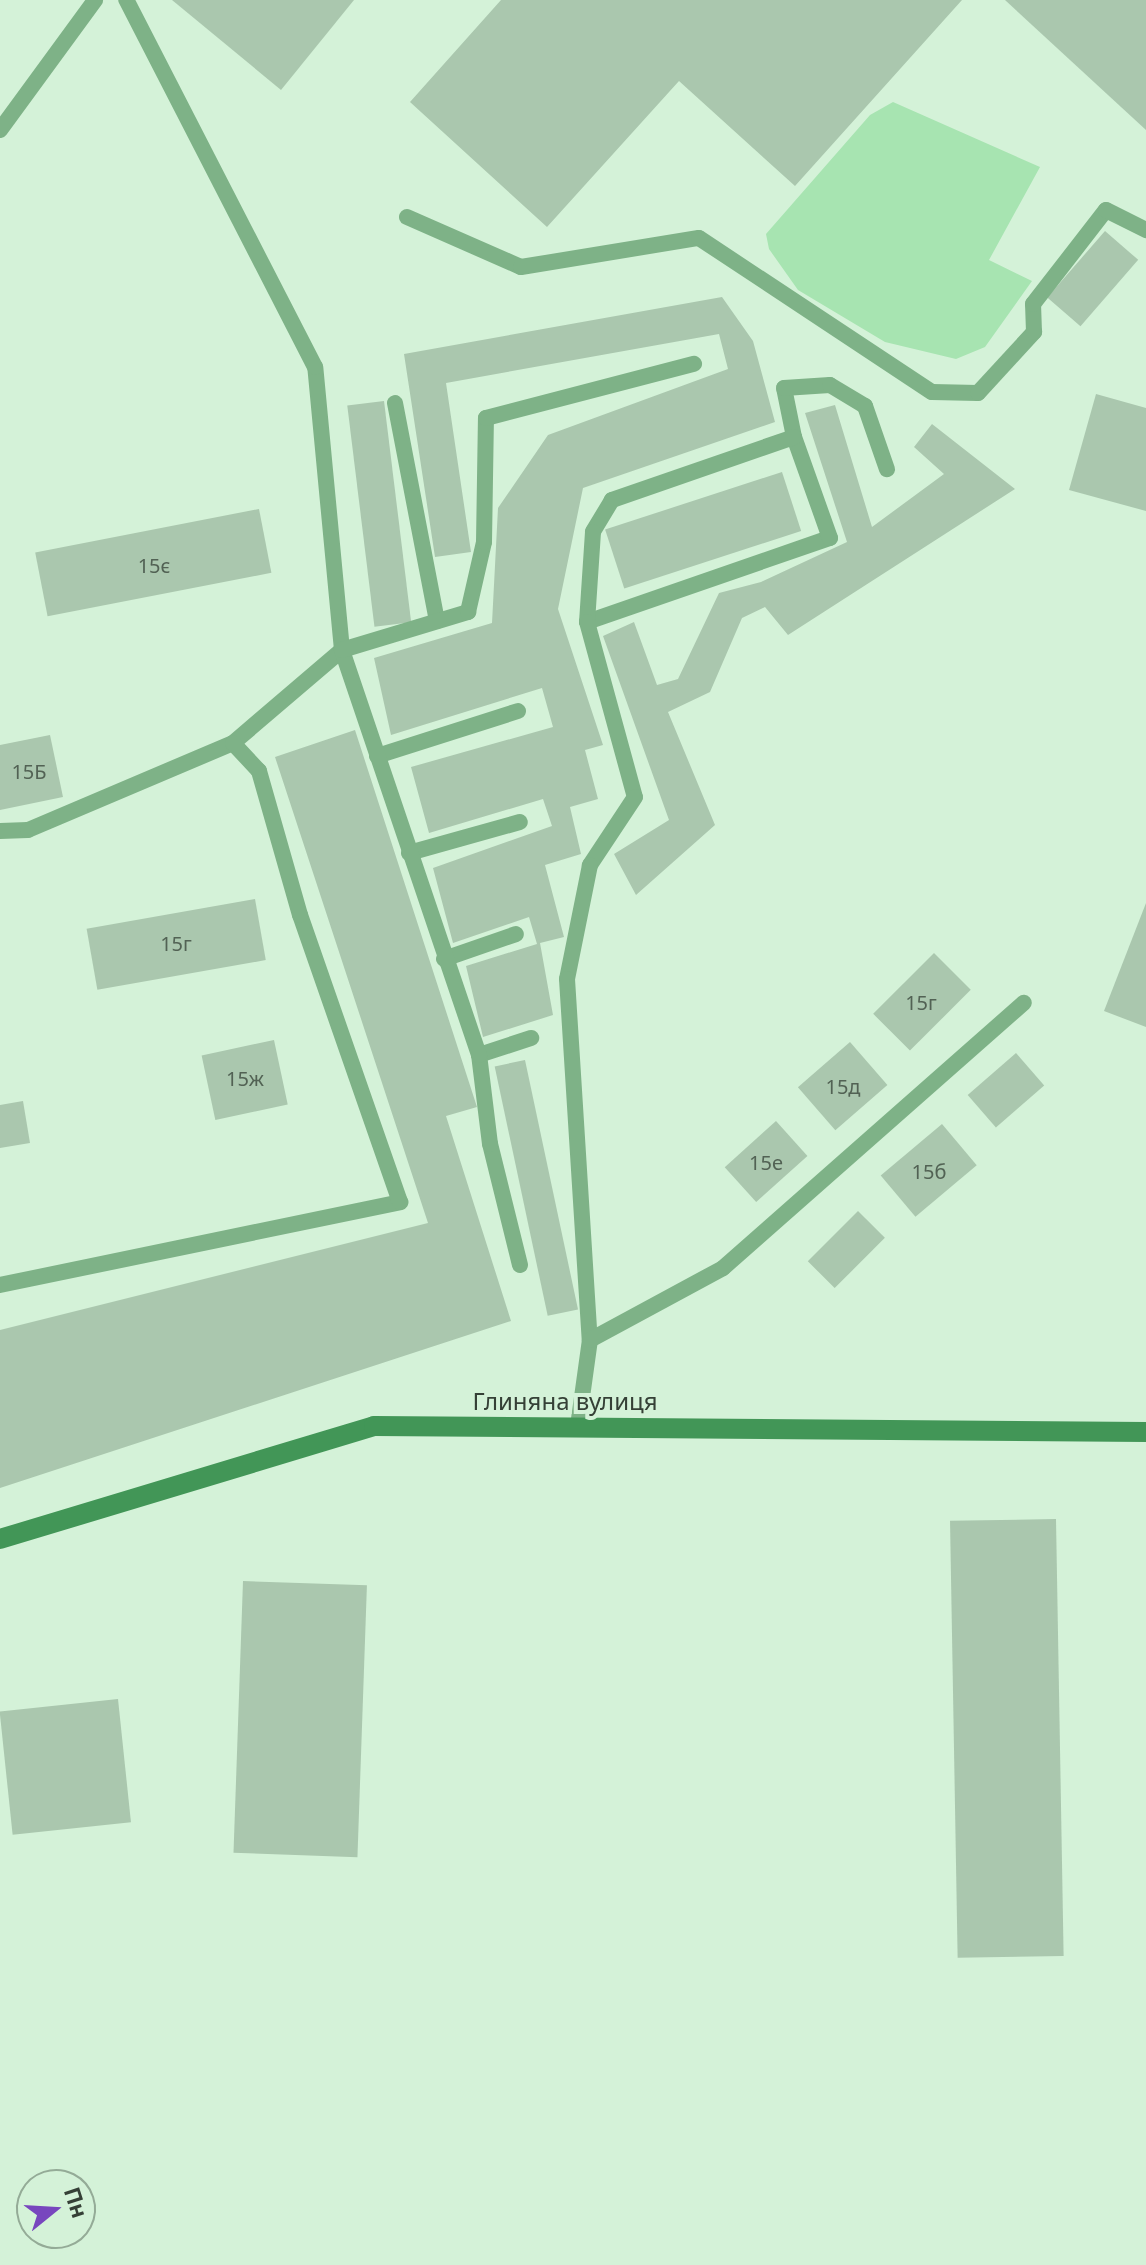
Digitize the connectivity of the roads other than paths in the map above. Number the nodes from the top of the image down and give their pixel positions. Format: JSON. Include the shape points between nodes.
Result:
{"nodes":[{"id":1,"x":95,"y":0,"type":"edge"},
{"id":2,"x":126,"y":0,"type":"edge"},
{"id":3,"x":0,"y":130,"type":"edge"},
{"id":4,"x":407,"y":217,"type":"dead end"},
{"id":5,"x":1146,"y":230,"type":"edge"},
{"id":6,"x":694,"y":364,"type":"dead end"},
{"id":7,"x":395,"y":403,"type":"dead end"},
{"id":8,"x":794,"y":437,"type":"junction"},
{"id":9,"x":887,"y":469,"type":"dead end"},
{"id":10,"x":437,"y":621,"type":"junction"},
{"id":11,"x":587,"y":622,"type":"junction"},
{"id":12,"x":342,"y":650,"type":"junction"},
{"id":13,"x":518,"y":711,"type":"dead end"},
{"id":14,"x":233,"y":743,"type":"junction"},
{"id":15,"x":377,"y":756,"type":"junction"},
{"id":16,"x":520,"y":822,"type":"dead end"},
{"id":17,"x":0,"y":831,"type":"edge"},
{"id":18,"x":409,"y":853,"type":"junction"},
{"id":19,"x":516,"y":934,"type":"dead end"},
{"id":20,"x":444,"y":959,"type":"junction"},
{"id":21,"x":1024,"y":1003,"type":"dead end"},
{"id":22,"x":531,"y":1038,"type":"dead end"},
{"id":23,"x":479,"y":1055,"type":"junction"},
{"id":24,"x":520,"y":1265,"type":"dead end"},
{"id":25,"x":0,"y":1285,"type":"edge"},
{"id":26,"x":590,"y":1340,"type":"junction"},
{"id":27,"x":578,"y":1426,"type":"junction"},
{"id":28,"x":1146,"y":1432,"type":"edge"},
{"id":29,"x":0,"y":1539,"type":"edge"}],
"edges":[{"from":1,"to":3,"type":"lane"},
{"from":2,"to":12,"type":"lane","via":[[315,367]]},
{"from":4,"to":5,"type":"lane","via":[[521,267],[699,238],[932,392],[978,393],[1034,332],[1033,304],[1106,210]]},
{"from":6,"to":10,"type":"lane","via":[[486,418],[484,542],[468,612]]},
{"from":7,"to":10,"type":"lane"},
{"from":8,"to":9,"type":"lane","via":[[784,388],[830,385],[865,406]]},
{"from":8,"to":11,"type":"lane","via":[[612,500],[593,532]]},
{"from":8,"to":11,"type":"lane","via":[[830,538]]},
{"from":10,"to":12,"type":"lane"},
{"from":11,"to":26,"type":"lane","via":[[635,797],[590,865],[567,979]]},
{"from":12,"to":14,"type":"lane"},
{"from":12,"to":15,"type":"lane"},
{"from":13,"to":15,"type":"lane"},
{"from":14,"to":17,"type":"lane","via":[[28,830]]},
{"from":14,"to":25,"type":"lane","via":[[259,771],[300,915],[400,1202]]},
{"from":15,"to":18,"type":"lane"},
{"from":16,"to":18,"type":"lane"},
{"from":18,"to":20,"type":"lane"},
{"from":19,"to":20,"type":"lane"},
{"from":20,"to":23,"type":"lane"},
{"from":21,"to":26,"type":"lane","via":[[723,1268]]},
{"from":22,"to":23,"type":"lane"},
{"from":23,"to":24,"type":"lane","via":[[490,1144]]},
{"from":26,"to":27,"type":"lane"},
{"from":27,"to":28,"type":"street","name":"Глиняна вулиця"},
{"from":27,"to":29,"type":"street","name":"Глиняна вулиця","via":[[374,1426]]}]}
